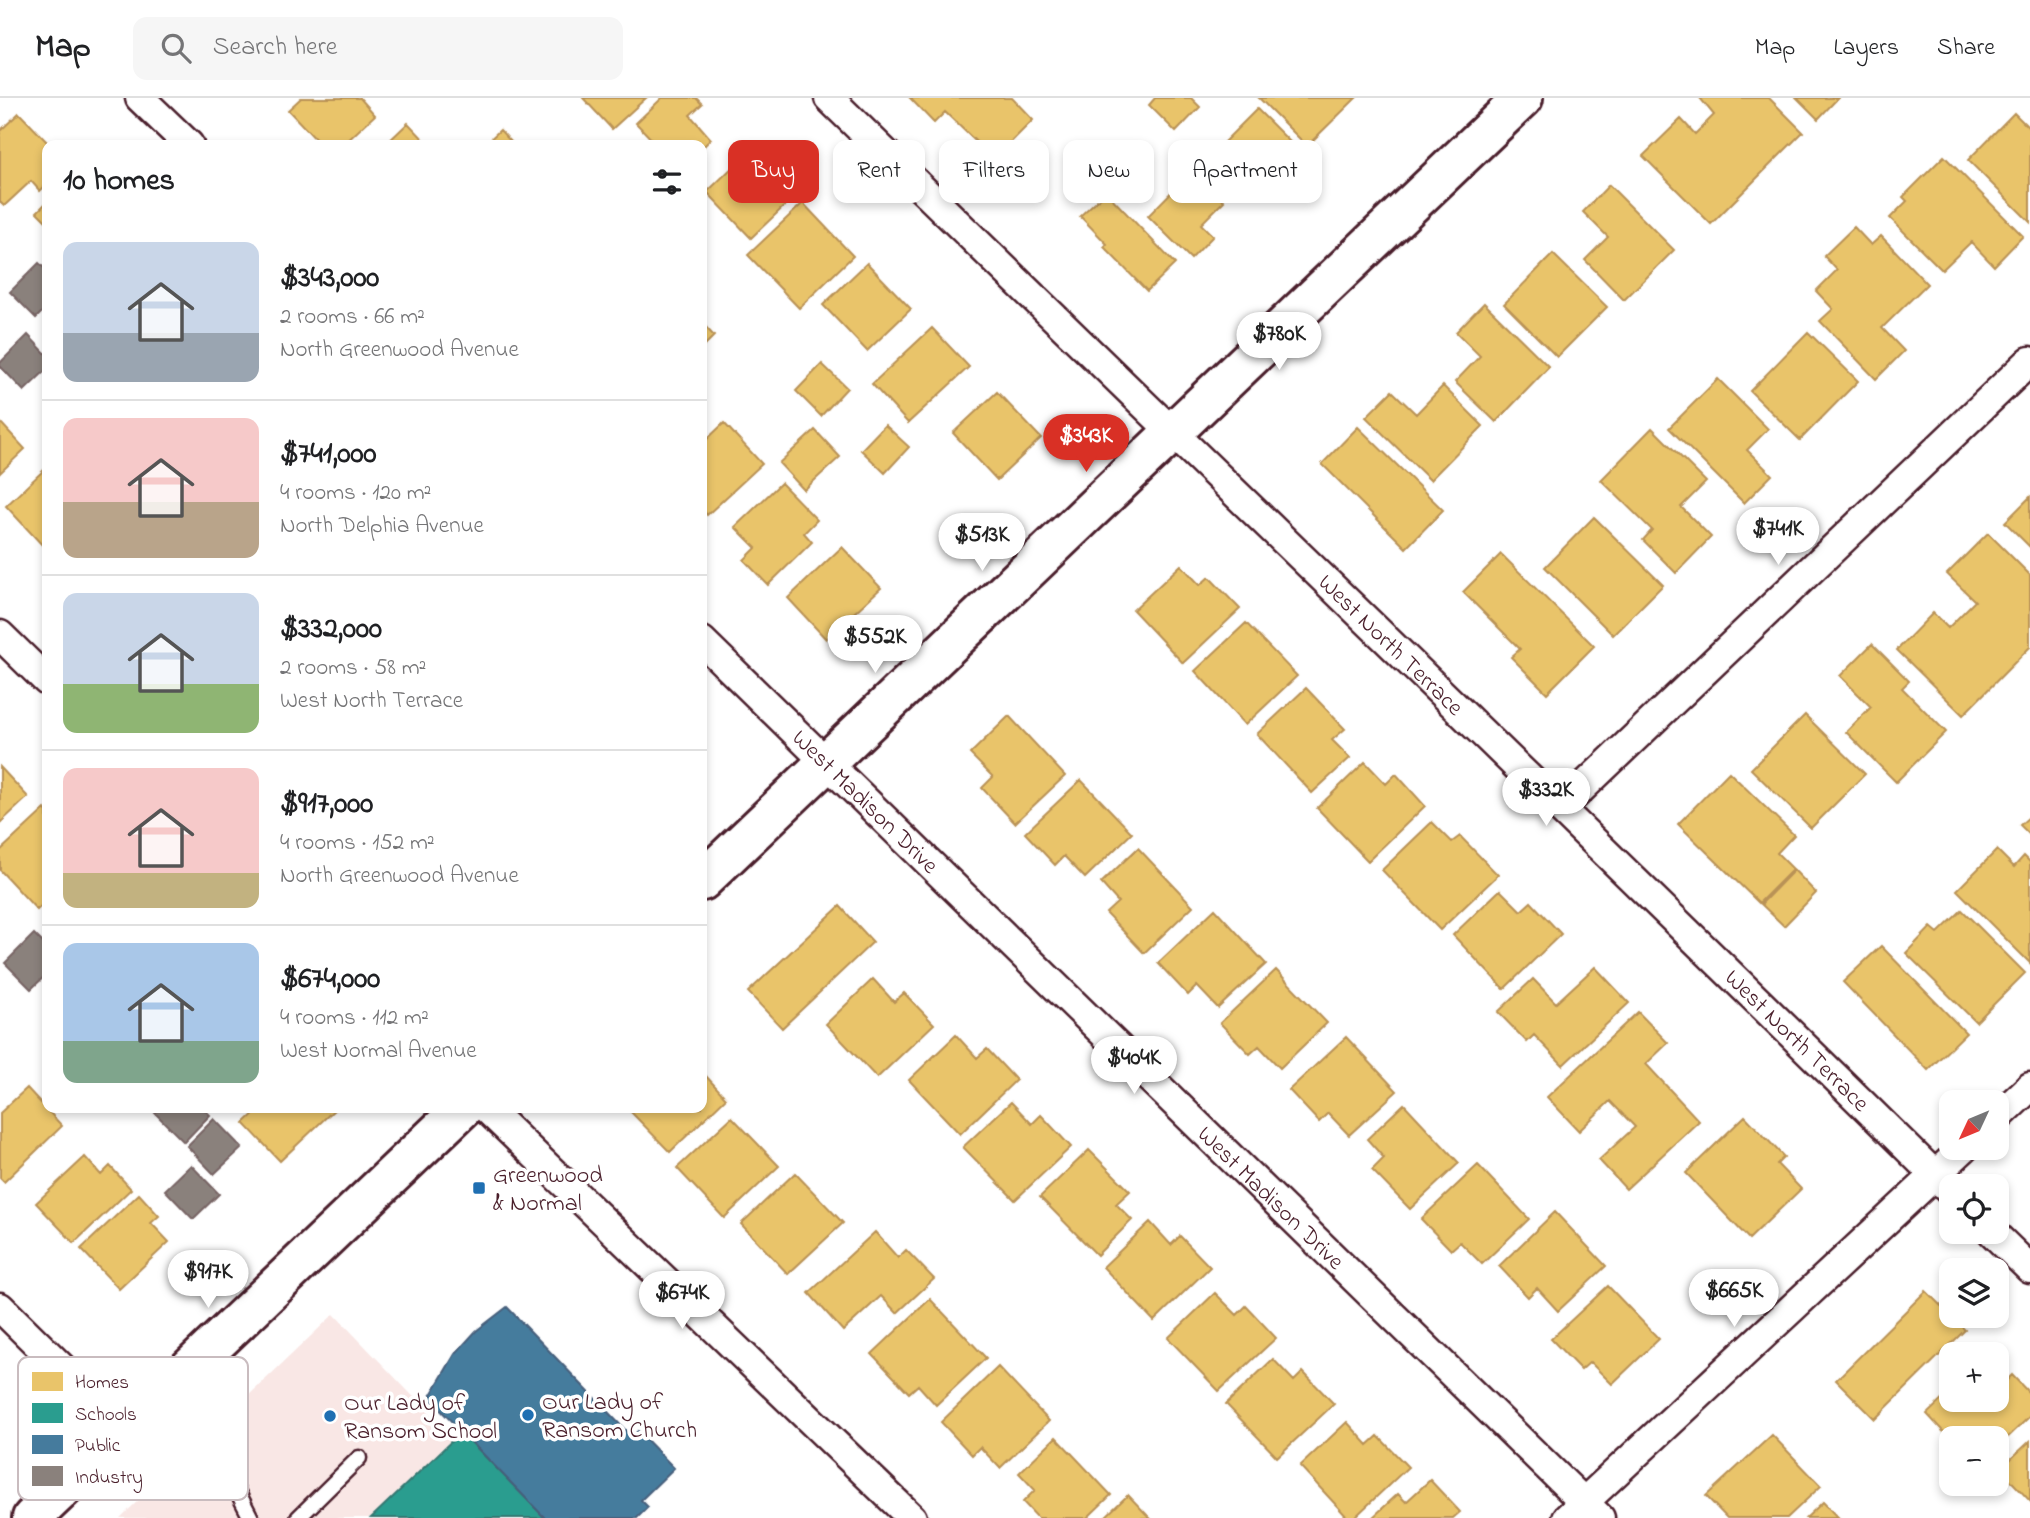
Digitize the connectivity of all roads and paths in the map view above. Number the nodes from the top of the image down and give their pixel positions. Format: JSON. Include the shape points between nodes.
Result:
{"nodes":[{"id":1,"x":140,"y":98,"type":"edge"},
{"id":2,"x":829,"y":98,"type":"edge"},
{"id":3,"x":1523,"y":98,"type":"edge"},
{"id":4,"x":184,"y":140,"type":"edge"},
{"id":5,"x":2030,"y":361,"type":"edge"},
{"id":6,"x":1172,"y":433,"type":"junction"},
{"id":7,"x":0,"y":635,"type":"edge"},
{"id":8,"x":707,"y":646,"type":"edge"},
{"id":9,"x":42,"y":676,"type":"edge"},
{"id":10,"x":827,"y":762,"type":"junction"},
{"id":11,"x":1561,"y":808,"type":"junction"},
{"id":12,"x":707,"y":876,"type":"edge"},
{"id":13,"x":2030,"y":1087,"type":"edge"},
{"id":14,"x":2009,"y":1107,"type":"edge"},
{"id":15,"x":458,"y":1113,"type":"edge"},
{"id":16,"x":491,"y":1113,"type":"edge"},
{"id":17,"x":1939,"y":1179,"type":"edge"},
{"id":18,"x":1939,"y":1187,"type":"edge"},
{"id":19,"x":2004,"y":1244,"type":"edge"},
{"id":20,"x":2030,"y":1269,"type":"edge"},
{"id":21,"x":0,"y":1307,"type":"edge"},
{"id":22,"x":51,"y":1357,"type":"edge"},
{"id":23,"x":201,"y":1357,"type":"edge"},
{"id":24,"x":359,"y":1458,"type":"dead end"},
{"id":25,"x":51,"y":1500,"type":"edge"},
{"id":26,"x":242,"y":1500,"type":"edge"},
{"id":27,"x":1583,"y":1513,"type":"edge"},
{"id":28,"x":32,"y":1518,"type":"edge"},
{"id":29,"x":251,"y":1518,"type":"edge"},
{"id":30,"x":298,"y":1518,"type":"edge"},
{"id":31,"x":912,"y":1518,"type":"edge"}],
"edges":[{"from":1,"to":4,"type":"street"},
{"from":2,"to":6,"type":"street","name":"West North Terrace"},
{"from":3,"to":6,"type":"main road"},
{"from":5,"to":11,"type":"street"},
{"from":6,"to":10,"type":"main road"},
{"from":6,"to":11,"type":"street","name":"West North Terrace"},
{"from":7,"to":9,"type":"street"},
{"from":8,"to":10,"type":"street","name":"West Madison Drive"},
{"from":10,"to":12,"type":"main road"},
{"from":10,"to":27,"type":"street","name":"West Madison Drive"},
{"from":11,"to":17,"type":"street","name":"West North Terrace"},
{"from":13,"to":14,"type":"street"},
{"from":15,"to":23,"type":"main road"},
{"from":16,"to":31,"type":"street"},
{"from":18,"to":27,"type":"street"},
{"from":19,"to":20,"type":"street"},
{"from":21,"to":22,"type":"street"},
{"from":24,"to":30,"type":"lane"},
{"from":25,"to":28,"type":"main road"},
{"from":26,"to":29,"type":"lane"}]}
